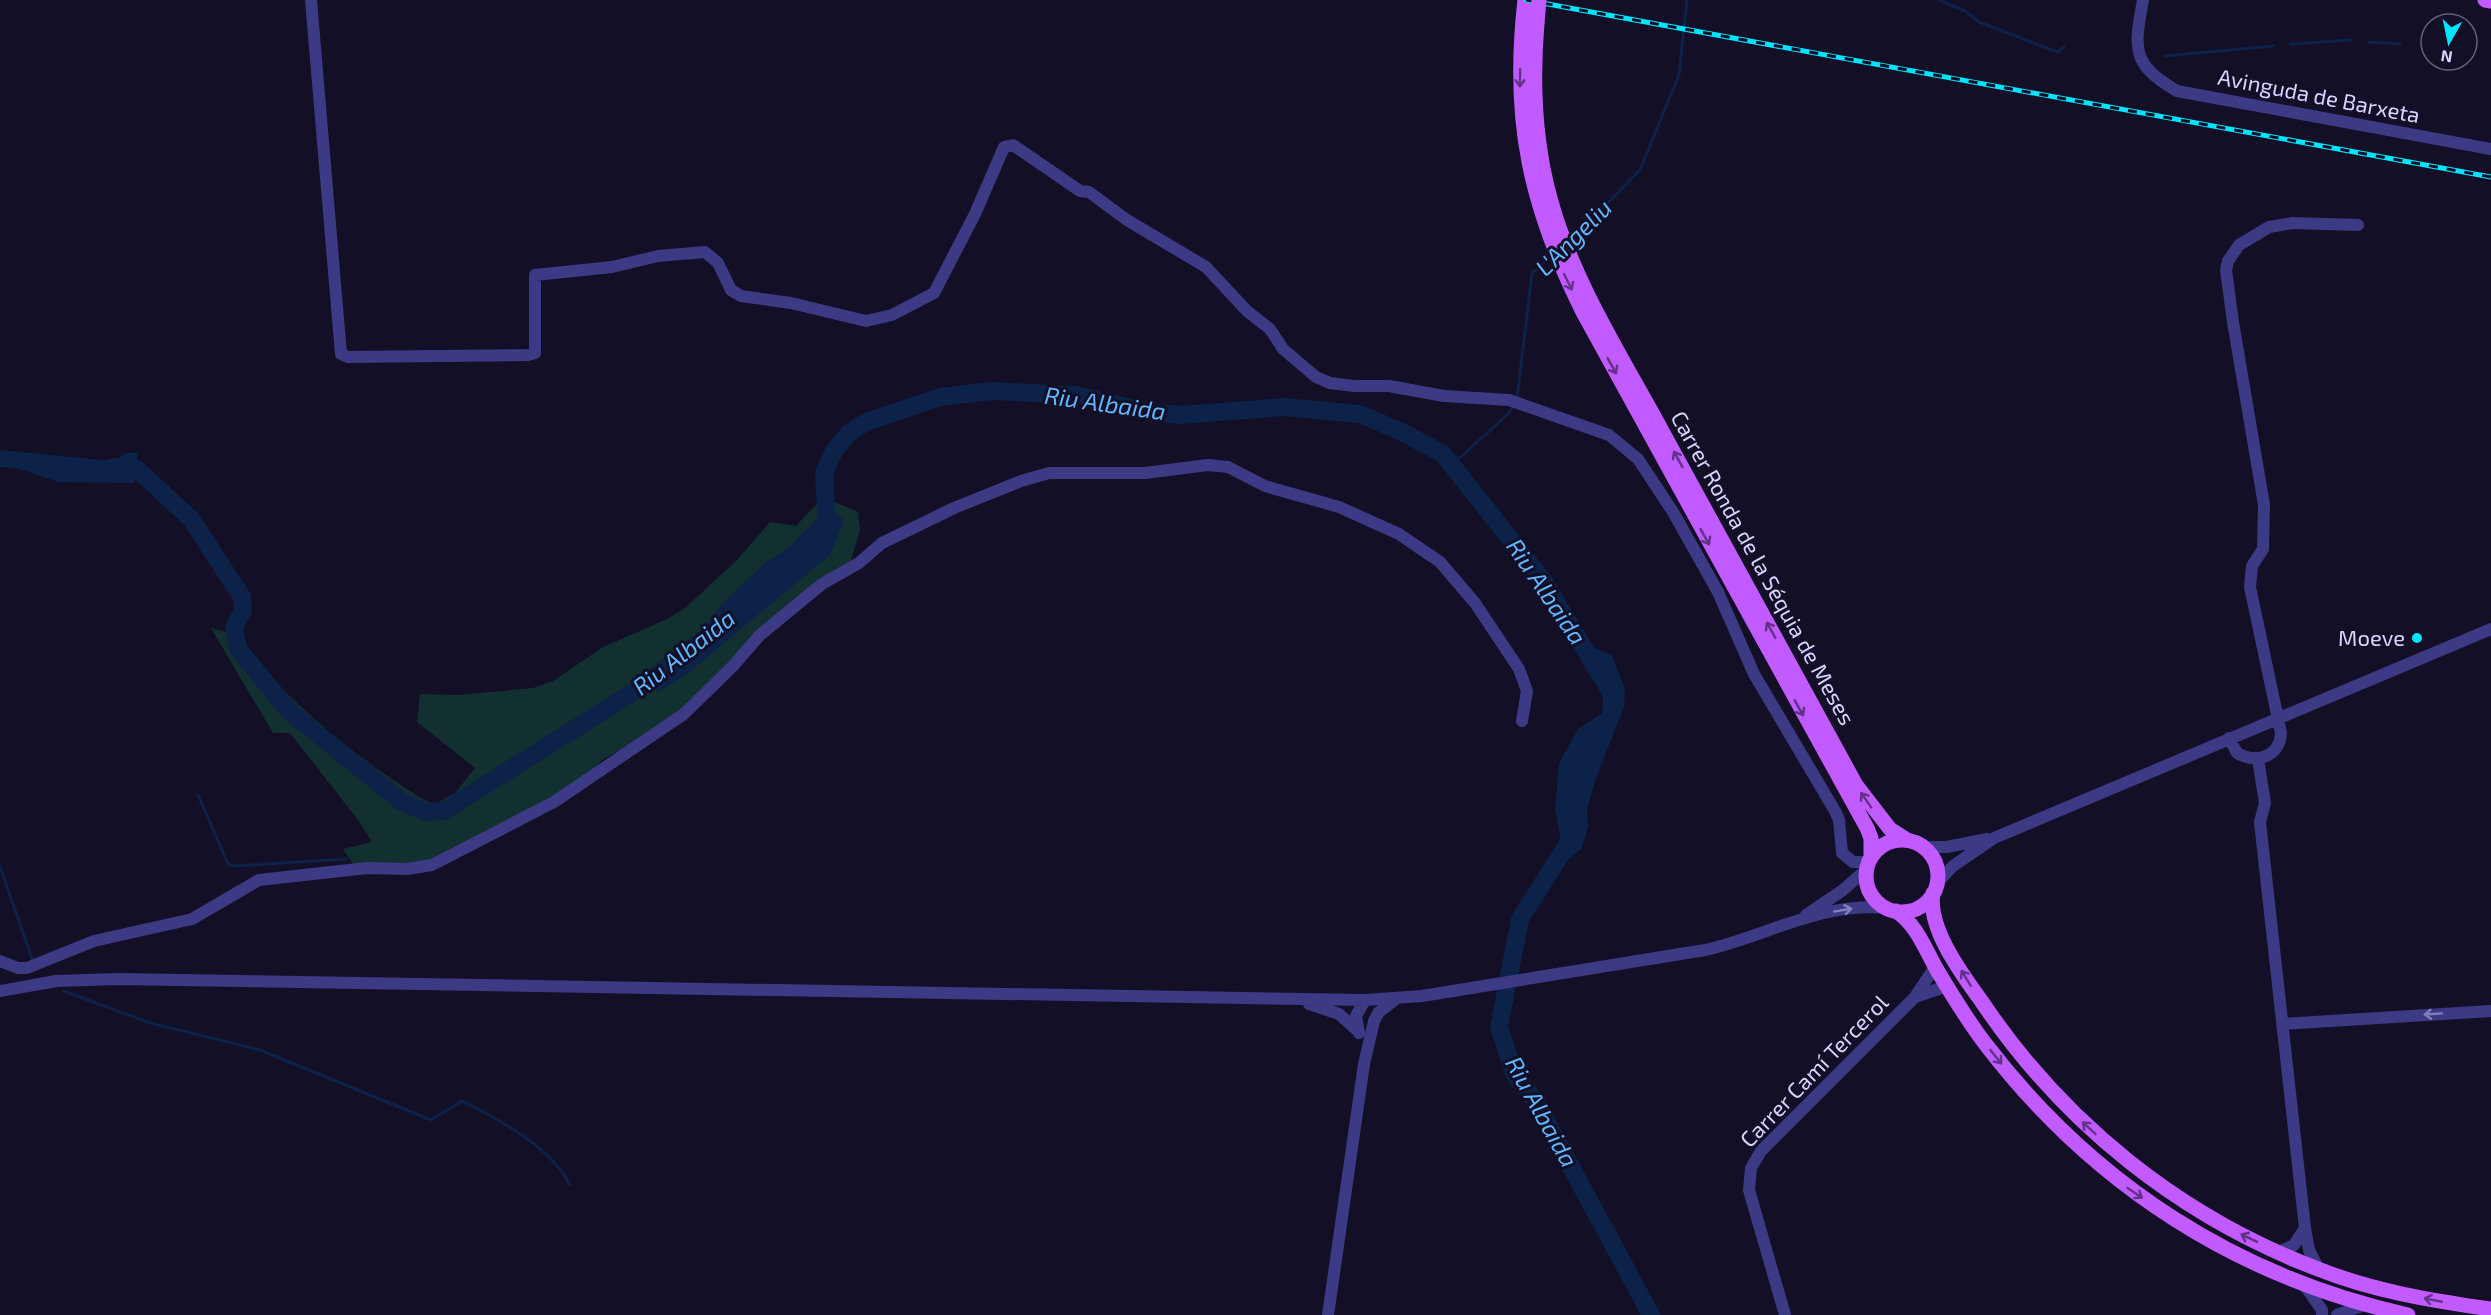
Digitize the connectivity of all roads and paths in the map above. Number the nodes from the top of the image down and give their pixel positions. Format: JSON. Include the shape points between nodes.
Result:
{"nodes":[{"id":1,"x":311,"y":0,"type":"edge"},
{"id":2,"x":1525,"y":0,"type":"edge"},
{"id":3,"x":1539,"y":0,"type":"edge"},
{"id":4,"x":2143,"y":0,"type":"edge"},
{"id":5,"x":2485,"y":0,"type":"edge"},
{"id":6,"x":2491,"y":1,"type":"edge"},
{"id":7,"x":1530,"y":21,"type":"junction"},
{"id":8,"x":2491,"y":149,"type":"edge"},
{"id":9,"x":2358,"y":225,"type":"dead end"},
{"id":10,"x":1590,"y":310,"type":"junction"},
{"id":11,"x":2491,"y":629,"type":"edge"},
{"id":12,"x":2277,"y":717,"type":"junction"},
{"id":13,"x":1522,"y":721,"type":"dead end"},
{"id":14,"x":2229,"y":738,"type":"junction"},
{"id":15,"x":2258,"y":759,"type":"junction"},
{"id":16,"x":1994,"y":838,"type":"junction"},
{"id":17,"x":1907,"y":840,"type":"junction"},
{"id":18,"x":1923,"y":847,"type":"junction"},
{"id":19,"x":1869,"y":863,"type":"junction"},
{"id":20,"x":1935,"y":888,"type":"junction"},
{"id":21,"x":1891,"y":909,"type":"junction"},
{"id":22,"x":1801,"y":919,"type":"junction"},
{"id":23,"x":0,"y":961,"type":"edge"},
{"id":24,"x":1935,"y":967,"type":"junction"},
{"id":25,"x":0,"y":982,"type":"edge"},
{"id":26,"x":25,"y":986,"type":"junction"},
{"id":27,"x":1947,"y":986,"type":"junction"},
{"id":28,"x":0,"y":991,"type":"edge"},
{"id":29,"x":1914,"y":998,"type":"junction"},
{"id":30,"x":1287,"y":999,"type":"junction"},
{"id":31,"x":1397,"y":999,"type":"junction"},
{"id":32,"x":1365,"y":1000,"type":"junction"},
{"id":33,"x":2491,"y":1011,"type":"edge"},
{"id":34,"x":1374,"y":1021,"type":"junction"},
{"id":35,"x":2282,"y":1024,"type":"junction"},
{"id":36,"x":1359,"y":1032,"type":"junction"},
{"id":37,"x":1364,"y":1064,"type":"junction"},
{"id":38,"x":2305,"y":1228,"type":"junction"},
{"id":39,"x":2279,"y":1252,"type":"junction"},
{"id":40,"x":2319,"y":1270,"type":"junction"},
{"id":41,"x":2305,"y":1286,"type":"junction"},
{"id":42,"x":2364,"y":1305,"type":"junction"},
{"id":43,"x":2491,"y":1309,"type":"edge"},
{"id":44,"x":1328,"y":1315,"type":"edge"},
{"id":45,"x":1785,"y":1315,"type":"edge"},
{"id":46,"x":2322,"y":1315,"type":"edge"},
{"id":47,"x":2337,"y":1315,"type":"edge"},
{"id":48,"x":2408,"y":1315,"type":"edge"}],
"edges":[{"from":1,"to":19,"type":"street","via":[[341,354],[528,355],[535,353],[535,275],[705,252],[718,263],[731,290],[741,296],[866,321],[892,315],[934,293],[1004,147],[1013,145],[1206,267],[1247,311],[1270,329],[1283,349],[1316,377],[1330,383],[1389,386],[1515,402],[1610,435],[1638,459],[1696,553],[1727,610],[1754,674],[1835,811],[1842,853],[1853,862]]},
{"from":2,"to":7,"type":"main road"},
{"from":3,"to":7,"type":"main road","bridge":true},
{"from":4,"to":8,"type":"street","name":"Avinguda de Barxeta","via":[[2138,51],[2146,70],[2177,91]]},
{"from":5,"to":6,"type":"main road"},
{"from":7,"to":10,"type":"main road","via":[[1544,204],[1555,254]]},
{"from":9,"to":12,"type":"street","via":[[2293,223],[2270,227],[2239,244],[2231,253],[2226,270],[2264,505],[2263,549],[2252,566],[2250,587]]},
{"from":17,"to":10,"type":"main road","name":"Carrer Ronda de la Séquia de Meses","one_way":true,"via":[[1890,829],[1856,785]]},
{"from":10,"to":19,"type":"main road","name":"Carrer Ronda de la Séquia de Meses","one_way":true,"via":[[1867,828],[1871,838]]},
{"from":11,"to":12,"type":"street"},
{"from":12,"to":14,"type":"street"},
{"from":12,"to":15,"type":"street","via":[[2281,733],[2278,745],[2271,754]]},
{"from":13,"to":23,"type":"street","via":[[1527,691],[1519,669],[1440,562],[1399,534],[1340,507],[1265,486],[1228,467],[1208,465],[1151,473],[1049,473],[954,508],[882,543],[781,617],[684,714],[554,802],[432,865],[268,878],[243,888],[192,919],[94,940],[27,968]]},
{"from":14,"to":15,"type":"street","via":[[2237,753]]},
{"from":14,"to":16,"type":"street"},
{"from":15,"to":35,"type":"street","via":[[2265,803],[2260,822]]},
{"from":16,"to":18,"type":"street","via":[[1947,847]]},
{"from":16,"to":20,"type":"street","via":[[1953,866]]},
{"from":17,"to":18,"type":"main road"},
{"from":17,"to":19,"type":"main road","via":[[1891,842]]},
{"from":18,"to":20,"type":"main road","via":[[1935,863]]},
{"from":19,"to":21,"type":"main road","via":[[1868,887],[1878,903]]},
{"from":19,"to":22,"type":"street","via":[[1843,890]]},
{"from":20,"to":21,"type":"main road","via":[[1917,908]]},
{"from":39,"to":20,"type":"main road","one_way":true,"via":[[2192,1208],[2135,1167],[2048,1087],[2002,1031],[1956,963],[1932,915]]},
{"from":22,"to":21,"type":"street","one_way":true,"via":[[1847,909]]},
{"from":21,"to":24,"type":"main road","via":[[1914,929]]},
{"from":22,"to":31,"type":"street","via":[[1740,942]]},
{"from":24,"to":27,"type":"main road"},
{"from":24,"to":29,"type":"street","name":"Carrer Camí Tercerol"},
{"from":25,"to":26,"type":"street"},
{"from":26,"to":28,"type":"street"},
{"from":26,"to":30,"type":"street","via":[[118,979]]},
{"from":27,"to":29,"type":"street","name":"Carrer Camí Tercerol"},
{"from":27,"to":41,"type":"main road","one_way":true,"via":[[1987,1046],[2024,1091],[2124,1186],[2227,1251]]},
{"from":29,"to":45,"type":"street","name":"Carrer Camí Tercerol","via":[[1761,1151],[1751,1168],[1749,1190]]},
{"from":30,"to":32,"type":"street"},
{"from":30,"to":36,"type":"street","via":[[1339,1014]]},
{"from":31,"to":32,"type":"street"},
{"from":31,"to":34,"type":"street","via":[[1379,1012]]},
{"from":32,"to":34,"type":"street"},
{"from":32,"to":36,"type":"street","via":[[1356,1016]]},
{"from":33,"to":35,"type":"street","one_way":true},
{"from":34,"to":37,"type":"street"},
{"from":35,"to":38,"type":"street"},
{"from":36,"to":37,"type":"street"},
{"from":37,"to":44,"type":"street"},
{"from":38,"to":39,"type":"street","via":[[2294,1245]]},
{"from":38,"to":40,"type":"street","via":[[2309,1250]]},
{"from":39,"to":40,"type":"main road"},
{"from":43,"to":40,"type":"main road","one_way":true,"via":[[2380,1288]]},
{"from":41,"to":42,"type":"main road"},
{"from":41,"to":46,"type":"street"},
{"from":42,"to":47,"type":"street"},
{"from":42,"to":48,"type":"main road"}]}
